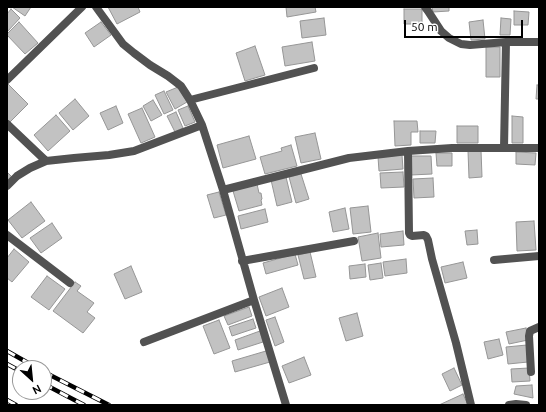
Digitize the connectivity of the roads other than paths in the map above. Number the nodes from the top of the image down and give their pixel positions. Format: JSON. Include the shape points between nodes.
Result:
{"nodes":[{"id":1,"x":82,"y":7,"type":"edge"},
{"id":2,"x":96,"y":7,"type":"edge"},
{"id":3,"x":425,"y":7,"type":"edge"},
{"id":4,"x":506,"y":42,"type":"junction"},
{"id":5,"x":539,"y":42,"type":"edge"},
{"id":6,"x":314,"y":68,"type":"dead end"},
{"id":7,"x":7,"y":80,"type":"edge"},
{"id":8,"x":190,"y":100,"type":"junction"},
{"id":9,"x":7,"y":124,"type":"edge"},
{"id":10,"x":202,"y":125,"type":"junction"},
{"id":11,"x":504,"y":148,"type":"junction"},
{"id":12,"x":539,"y":148,"type":"edge"},
{"id":13,"x":408,"y":151,"type":"junction"},
{"id":14,"x":46,"y":161,"type":"junction"},
{"id":15,"x":7,"y":186,"type":"edge"},
{"id":16,"x":222,"y":190,"type":"junction"},
{"id":17,"x":7,"y":235,"type":"edge"},
{"id":18,"x":354,"y":241,"type":"dead end"},
{"id":19,"x":539,"y":256,"type":"edge"},
{"id":20,"x":494,"y":260,"type":"dead end"},
{"id":21,"x":242,"y":261,"type":"junction"},
{"id":22,"x":70,"y":283,"type":"dead end"},
{"id":23,"x":254,"y":300,"type":"junction"},
{"id":24,"x":539,"y":327,"type":"edge"},
{"id":25,"x":144,"y":342,"type":"dead end"},
{"id":26,"x":531,"y":372,"type":"dead end"},
{"id":27,"x":286,"y":405,"type":"edge"},
{"id":28,"x":471,"y":405,"type":"edge"},
{"id":29,"x":509,"y":405,"type":"edge"},
{"id":30,"x":526,"y":405,"type":"edge"}],
"edges":[{"from":1,"to":7,"type":"street"},
{"from":2,"to":8,"type":"street","via":[[123,44],[181,86]]},
{"from":3,"to":4,"type":"street","via":[[441,32],[461,44]]},
{"from":4,"to":5,"type":"street"},
{"from":4,"to":11,"type":"street"},
{"from":6,"to":8,"type":"street"},
{"from":8,"to":10,"type":"street"},
{"from":9,"to":14,"type":"street"},
{"from":10,"to":14,"type":"street","via":[[134,151]]},
{"from":10,"to":16,"type":"street"},
{"from":11,"to":12,"type":"street"},
{"from":11,"to":13,"type":"street"},
{"from":13,"to":16,"type":"street","via":[[349,158]]},
{"from":13,"to":28,"type":"street","via":[[409,233],[412,236],[424,235],[428,240]]},
{"from":14,"to":15,"type":"street","via":[[17,176]]},
{"from":16,"to":21,"type":"street"},
{"from":17,"to":22,"type":"street"},
{"from":18,"to":21,"type":"street"},
{"from":19,"to":20,"type":"street"},
{"from":21,"to":23,"type":"street"},
{"from":23,"to":25,"type":"street"},
{"from":23,"to":27,"type":"street"},
{"from":24,"to":26,"type":"street","via":[[530,331],[529,336]]},
{"from":29,"to":30,"type":"street"}]}
